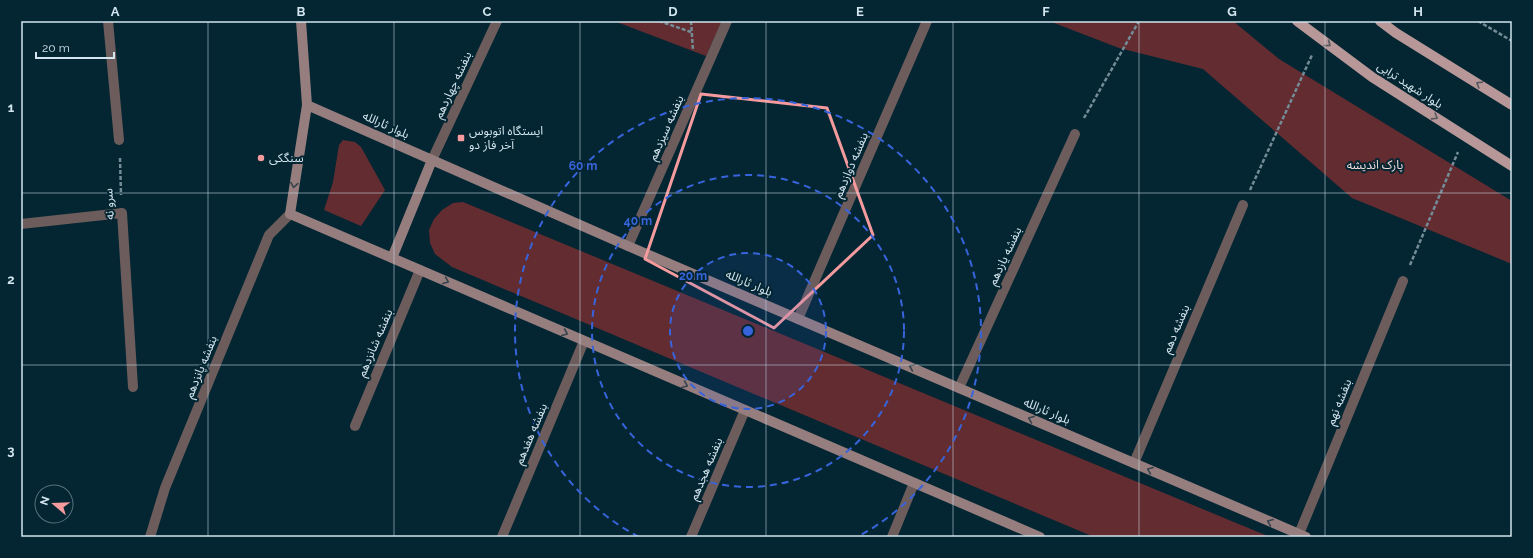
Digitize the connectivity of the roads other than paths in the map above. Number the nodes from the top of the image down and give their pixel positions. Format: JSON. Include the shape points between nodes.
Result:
{"nodes":[{"id":1,"x":108,"y":21,"type":"edge"},
{"id":2,"x":301,"y":21,"type":"edge"},
{"id":3,"x":497,"y":21,"type":"edge"},
{"id":4,"x":727,"y":21,"type":"edge"},
{"id":5,"x":927,"y":21,"type":"edge"},
{"id":6,"x":1296,"y":21,"type":"edge"},
{"id":7,"x":1380,"y":21,"type":"edge"},
{"id":8,"x":307,"y":105,"type":"junction"},
{"id":9,"x":1512,"y":105,"type":"edge"},
{"id":10,"x":1075,"y":134,"type":"road end"},
{"id":11,"x":119,"y":140,"type":"road end"},
{"id":12,"x":432,"y":160,"type":"junction"},
{"id":13,"x":1512,"y":166,"type":"edge"},
{"id":14,"x":1243,"y":205,"type":"road end"},
{"id":15,"x":290,"y":214,"type":"junction"},
{"id":16,"x":21,"y":224,"type":"edge"},
{"id":17,"x":628,"y":246,"type":"junction"},
{"id":18,"x":392,"y":258,"type":"junction"},
{"id":19,"x":420,"y":270,"type":"junction"},
{"id":20,"x":1403,"y":280,"type":"road end"},
{"id":21,"x":798,"y":319,"type":"junction"},
{"id":22,"x":584,"y":341,"type":"junction"},
{"id":23,"x":133,"y":387,"type":"dead end"},
{"id":24,"x":959,"y":388,"type":"junction"},
{"id":25,"x":745,"y":410,"type":"junction"},
{"id":26,"x":355,"y":426,"type":"dead end"},
{"id":27,"x":1134,"y":463,"type":"junction"},
{"id":28,"x":914,"y":483,"type":"junction"},
{"id":29,"x":1303,"y":536,"type":"edge"},
{"id":30,"x":150,"y":537,"type":"edge"},
{"id":31,"x":502,"y":537,"type":"edge"},
{"id":32,"x":691,"y":537,"type":"edge"},
{"id":33,"x":892,"y":537,"type":"edge"},
{"id":34,"x":1040,"y":537,"type":"edge"}],
"edges":[{"from":1,"to":11,"type":"street"},
{"from":2,"to":8,"type":"street"},
{"from":3,"to":12,"type":"street","name":"بنفشه چهاردهم"},
{"from":4,"to":17,"type":"street","name":"بنفشه سیزدهم"},
{"from":5,"to":21,"type":"street","name":"بنفشه دوازدهم"},
{"from":6,"to":13,"type":"main road","name":"بلوار شهید ترابی","one_way":true,"via":[[1372,77]]},
{"from":9,"to":7,"type":"main road","one_way":true},
{"from":8,"to":12,"type":"street","name":"بلوار ثارالله"},
{"from":8,"to":15,"type":"street","one_way":true},
{"from":10,"to":24,"type":"street","name":"بنفشه یازدهم"},
{"from":12,"to":17,"type":"street","name":"بلوار ثارالله"},
{"from":12,"to":18,"type":"street"},
{"from":14,"to":27,"type":"street","name":"بنفشه دهم"},
{"from":15,"to":18,"type":"street"},
{"from":15,"to":30,"type":"street","name":"بنفشه پانزدهم","via":[[269,236],[165,488]]},
{"from":16,"to":23,"type":"street","name":"سرو نه","via":[[122,213]]},
{"from":17,"to":21,"type":"street","name":"بلوار ثارالله"},
{"from":18,"to":19,"type":"street"},
{"from":19,"to":22,"type":"street","one_way":true},
{"from":19,"to":26,"type":"street","name":"بنفشه شانزدهم"},
{"from":20,"to":29,"type":"street","name":"بنفشه نهم"},
{"from":24,"to":21,"type":"street","name":"بلوار ثارالله","one_way":true},
{"from":22,"to":25,"type":"street","one_way":true},
{"from":22,"to":31,"type":"street","name":"بنفشه هفدهم"},
{"from":27,"to":24,"type":"street","name":"بلوار ثارالله","one_way":true},
{"from":25,"to":28,"type":"street"},
{"from":25,"to":32,"type":"street","name":"بنفشه هجدهم"},
{"from":29,"to":27,"type":"street","name":"بلوار ثارالله","one_way":true},
{"from":28,"to":33,"type":"street"},
{"from":28,"to":34,"type":"street"}]}
